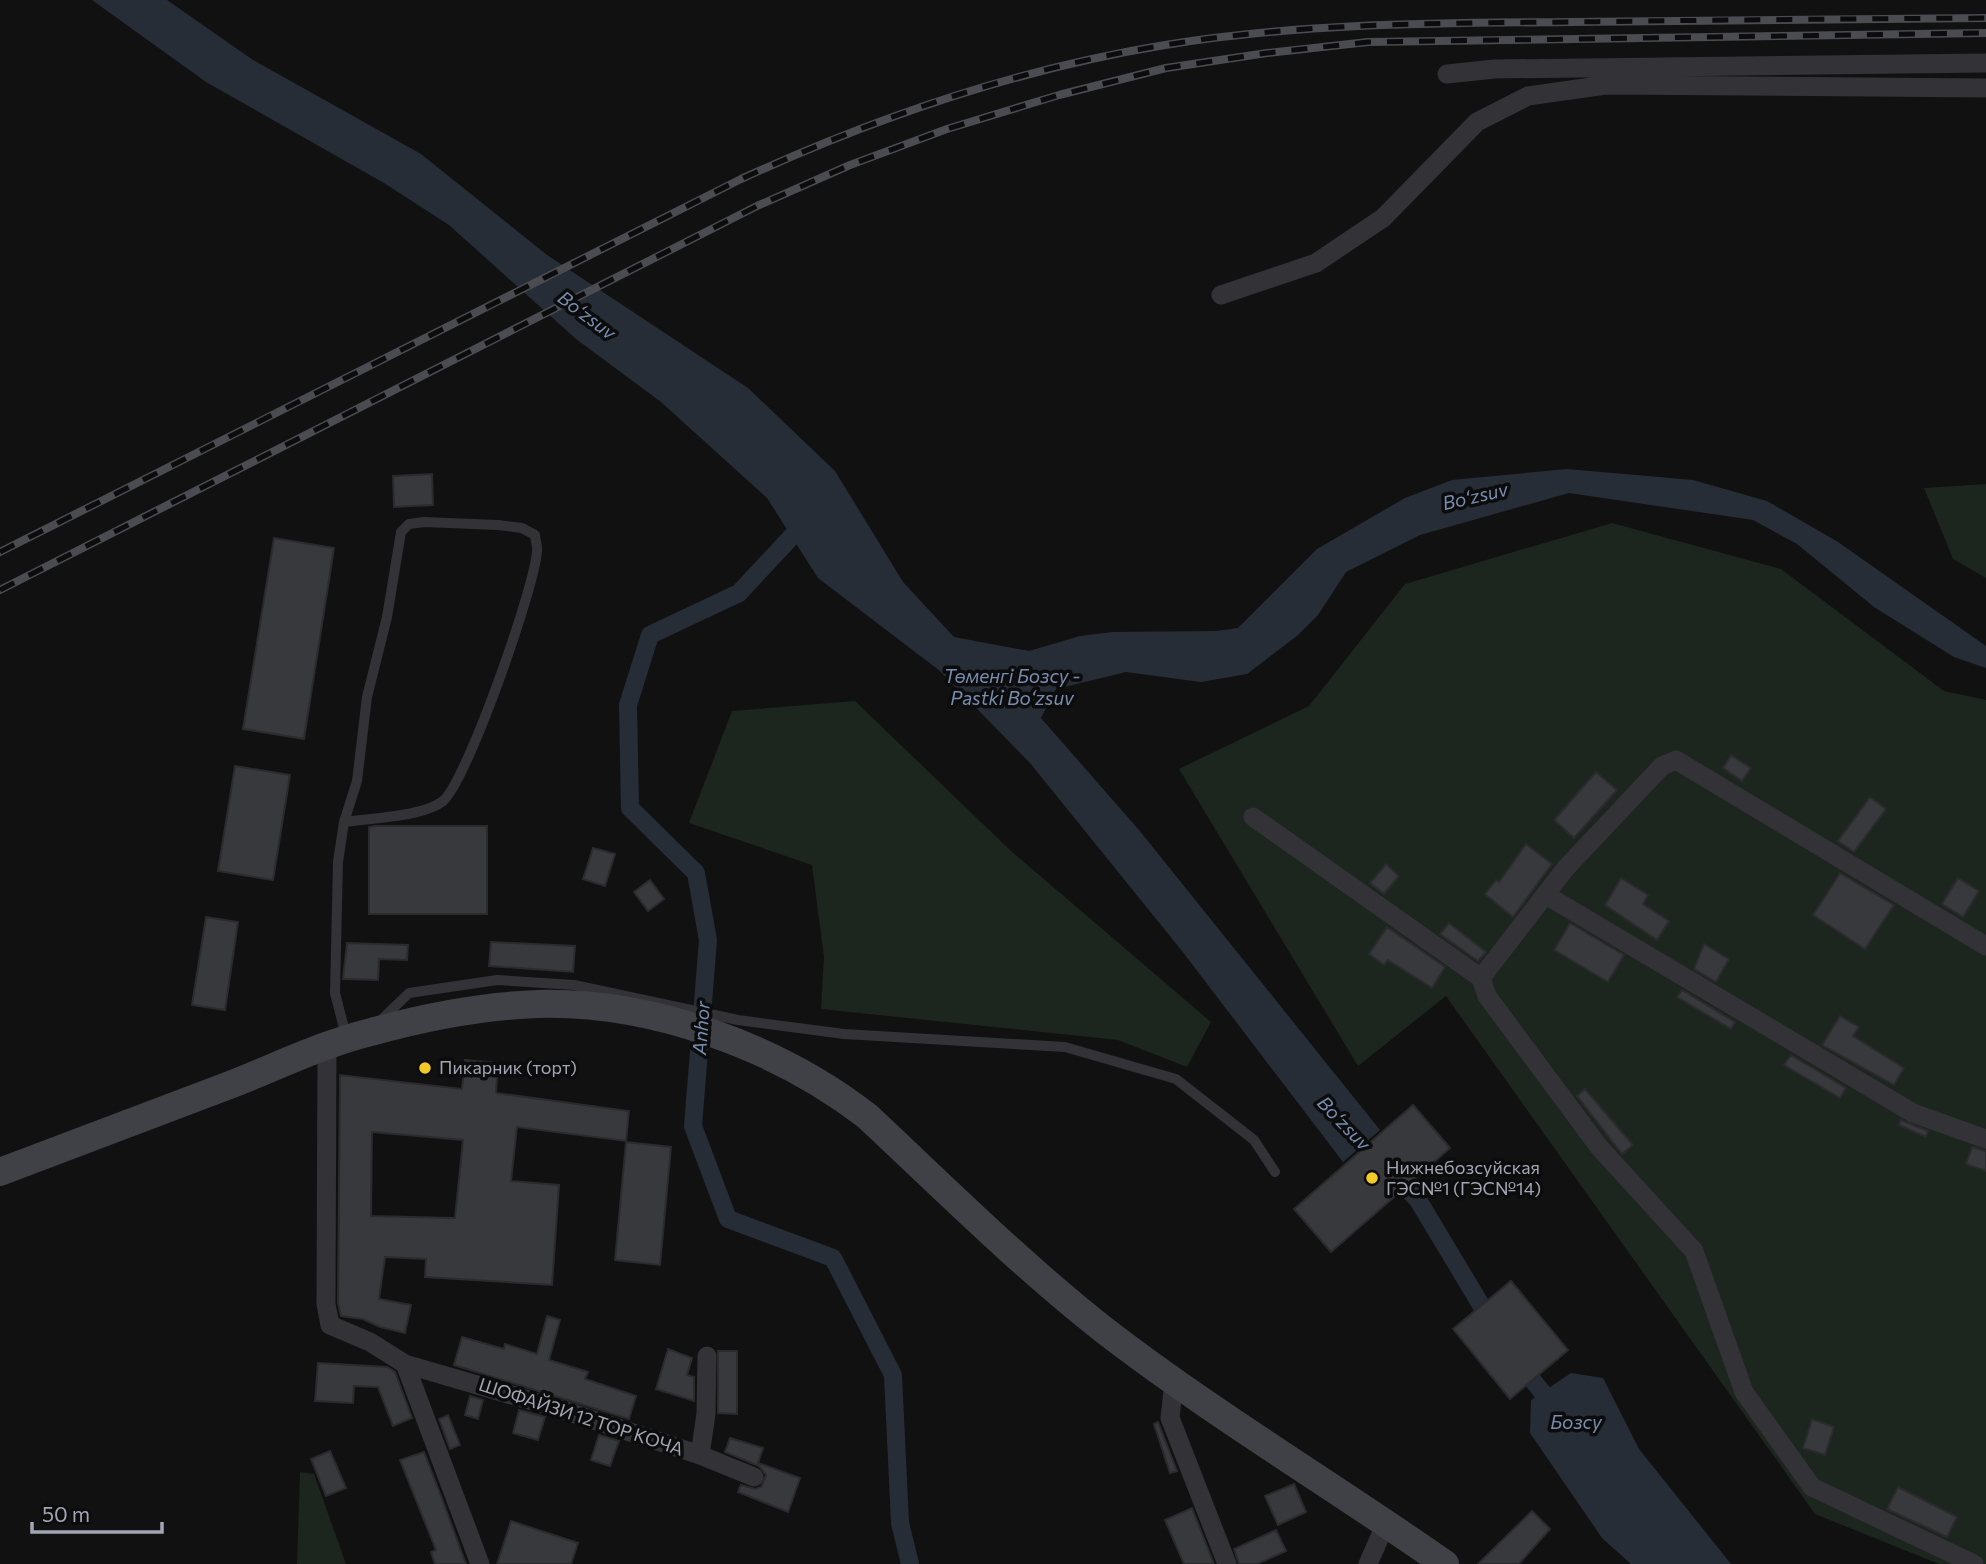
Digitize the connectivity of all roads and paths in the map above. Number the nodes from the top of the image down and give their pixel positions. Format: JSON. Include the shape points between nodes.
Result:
{"nodes":[{"id":1,"x":1986,"y":63,"type":"edge"},
{"id":2,"x":1447,"y":74,"type":"dead end"},
{"id":3,"x":1986,"y":88,"type":"edge"},
{"id":4,"x":1221,"y":295,"type":"dead end"},
{"id":5,"x":1253,"y":817,"type":"dead end"},
{"id":6,"x":344,"y":822,"type":"junction"},
{"id":7,"x":1546,"y":895,"type":"junction"},
{"id":8,"x":1986,"y":947,"type":"edge"},
{"id":9,"x":1481,"y":978,"type":"junction"},
{"id":10,"x":738,"y":1031,"type":"junction"},
{"id":11,"x":347,"y":1040,"type":"junction"},
{"id":12,"x":1986,"y":1139,"type":"edge"},
{"id":13,"x":0,"y":1172,"type":"edge"},
{"id":14,"x":1275,"y":1172,"type":"dead end"},
{"id":15,"x":707,"y":1356,"type":"dead end"},
{"id":16,"x":405,"y":1364,"type":"junction"},
{"id":17,"x":1174,"y":1381,"type":"junction"},
{"id":18,"x":700,"y":1455,"type":"junction"},
{"id":19,"x":754,"y":1477,"type":"dead end"},
{"id":20,"x":1385,"y":1523,"type":"junction"},
{"id":21,"x":480,"y":1564,"type":"edge"},
{"id":22,"x":1227,"y":1564,"type":"edge"},
{"id":23,"x":1368,"y":1564,"type":"edge"},
{"id":24,"x":1445,"y":1564,"type":"edge"},
{"id":25,"x":1974,"y":1564,"type":"edge"}],
"edges":[{"from":1,"to":2,"type":"street","via":[[1495,69]]},
{"from":3,"to":4,"type":"street","via":[[1606,85],[1528,96],[1476,122],[1383,218],[1316,263]]},
{"from":5,"to":9,"type":"street"},
{"from":6,"to":6,"type":"lane","via":[[357,780],[368,697],[401,532],[409,524],[424,522],[498,525],[522,528],[534,535],[537,550],[520,626],[445,800],[425,810]]},
{"from":6,"to":11,"type":"lane","via":[[334,953],[335,993]]},
{"from":7,"to":8,"type":"street","via":[[1662,766],[1676,760]]},
{"from":7,"to":9,"type":"street"},
{"from":7,"to":12,"type":"street","via":[[1913,1113]]},
{"from":9,"to":25,"type":"street","via":[[1487,996],[1599,1147],[1694,1251],[1744,1392],[1812,1488]]},
{"from":10,"to":11,"type":"main road","via":[[654,1009],[539,1004],[489,1007]]},
{"from":10,"to":14,"type":"lane","via":[[1065,1047],[1176,1079],[1254,1140]]},
{"from":10,"to":17,"type":"main road","via":[[858,1109],[1033,1271]]},
{"from":11,"to":13,"type":"main road"},
{"from":11,"to":16,"type":"street","name":"ШОФАЙЗИ 12 ТОР КОЧА","via":[[326,1304],[330,1325]]},
{"from":15,"to":18,"type":"street"},
{"from":16,"to":18,"type":"street","name":"ШОФАЙЗИ 12 ТОР КОЧА"},
{"from":16,"to":21,"type":"street"},
{"from":17,"to":20,"type":"main road"},
{"from":17,"to":22,"type":"street","via":[[1170,1418]]},
{"from":18,"to":19,"type":"street","name":"ШОФАЙЗИ 12 ТОР КОЧА"},
{"from":20,"to":23,"type":"street"},
{"from":20,"to":24,"type":"main road"}]}
